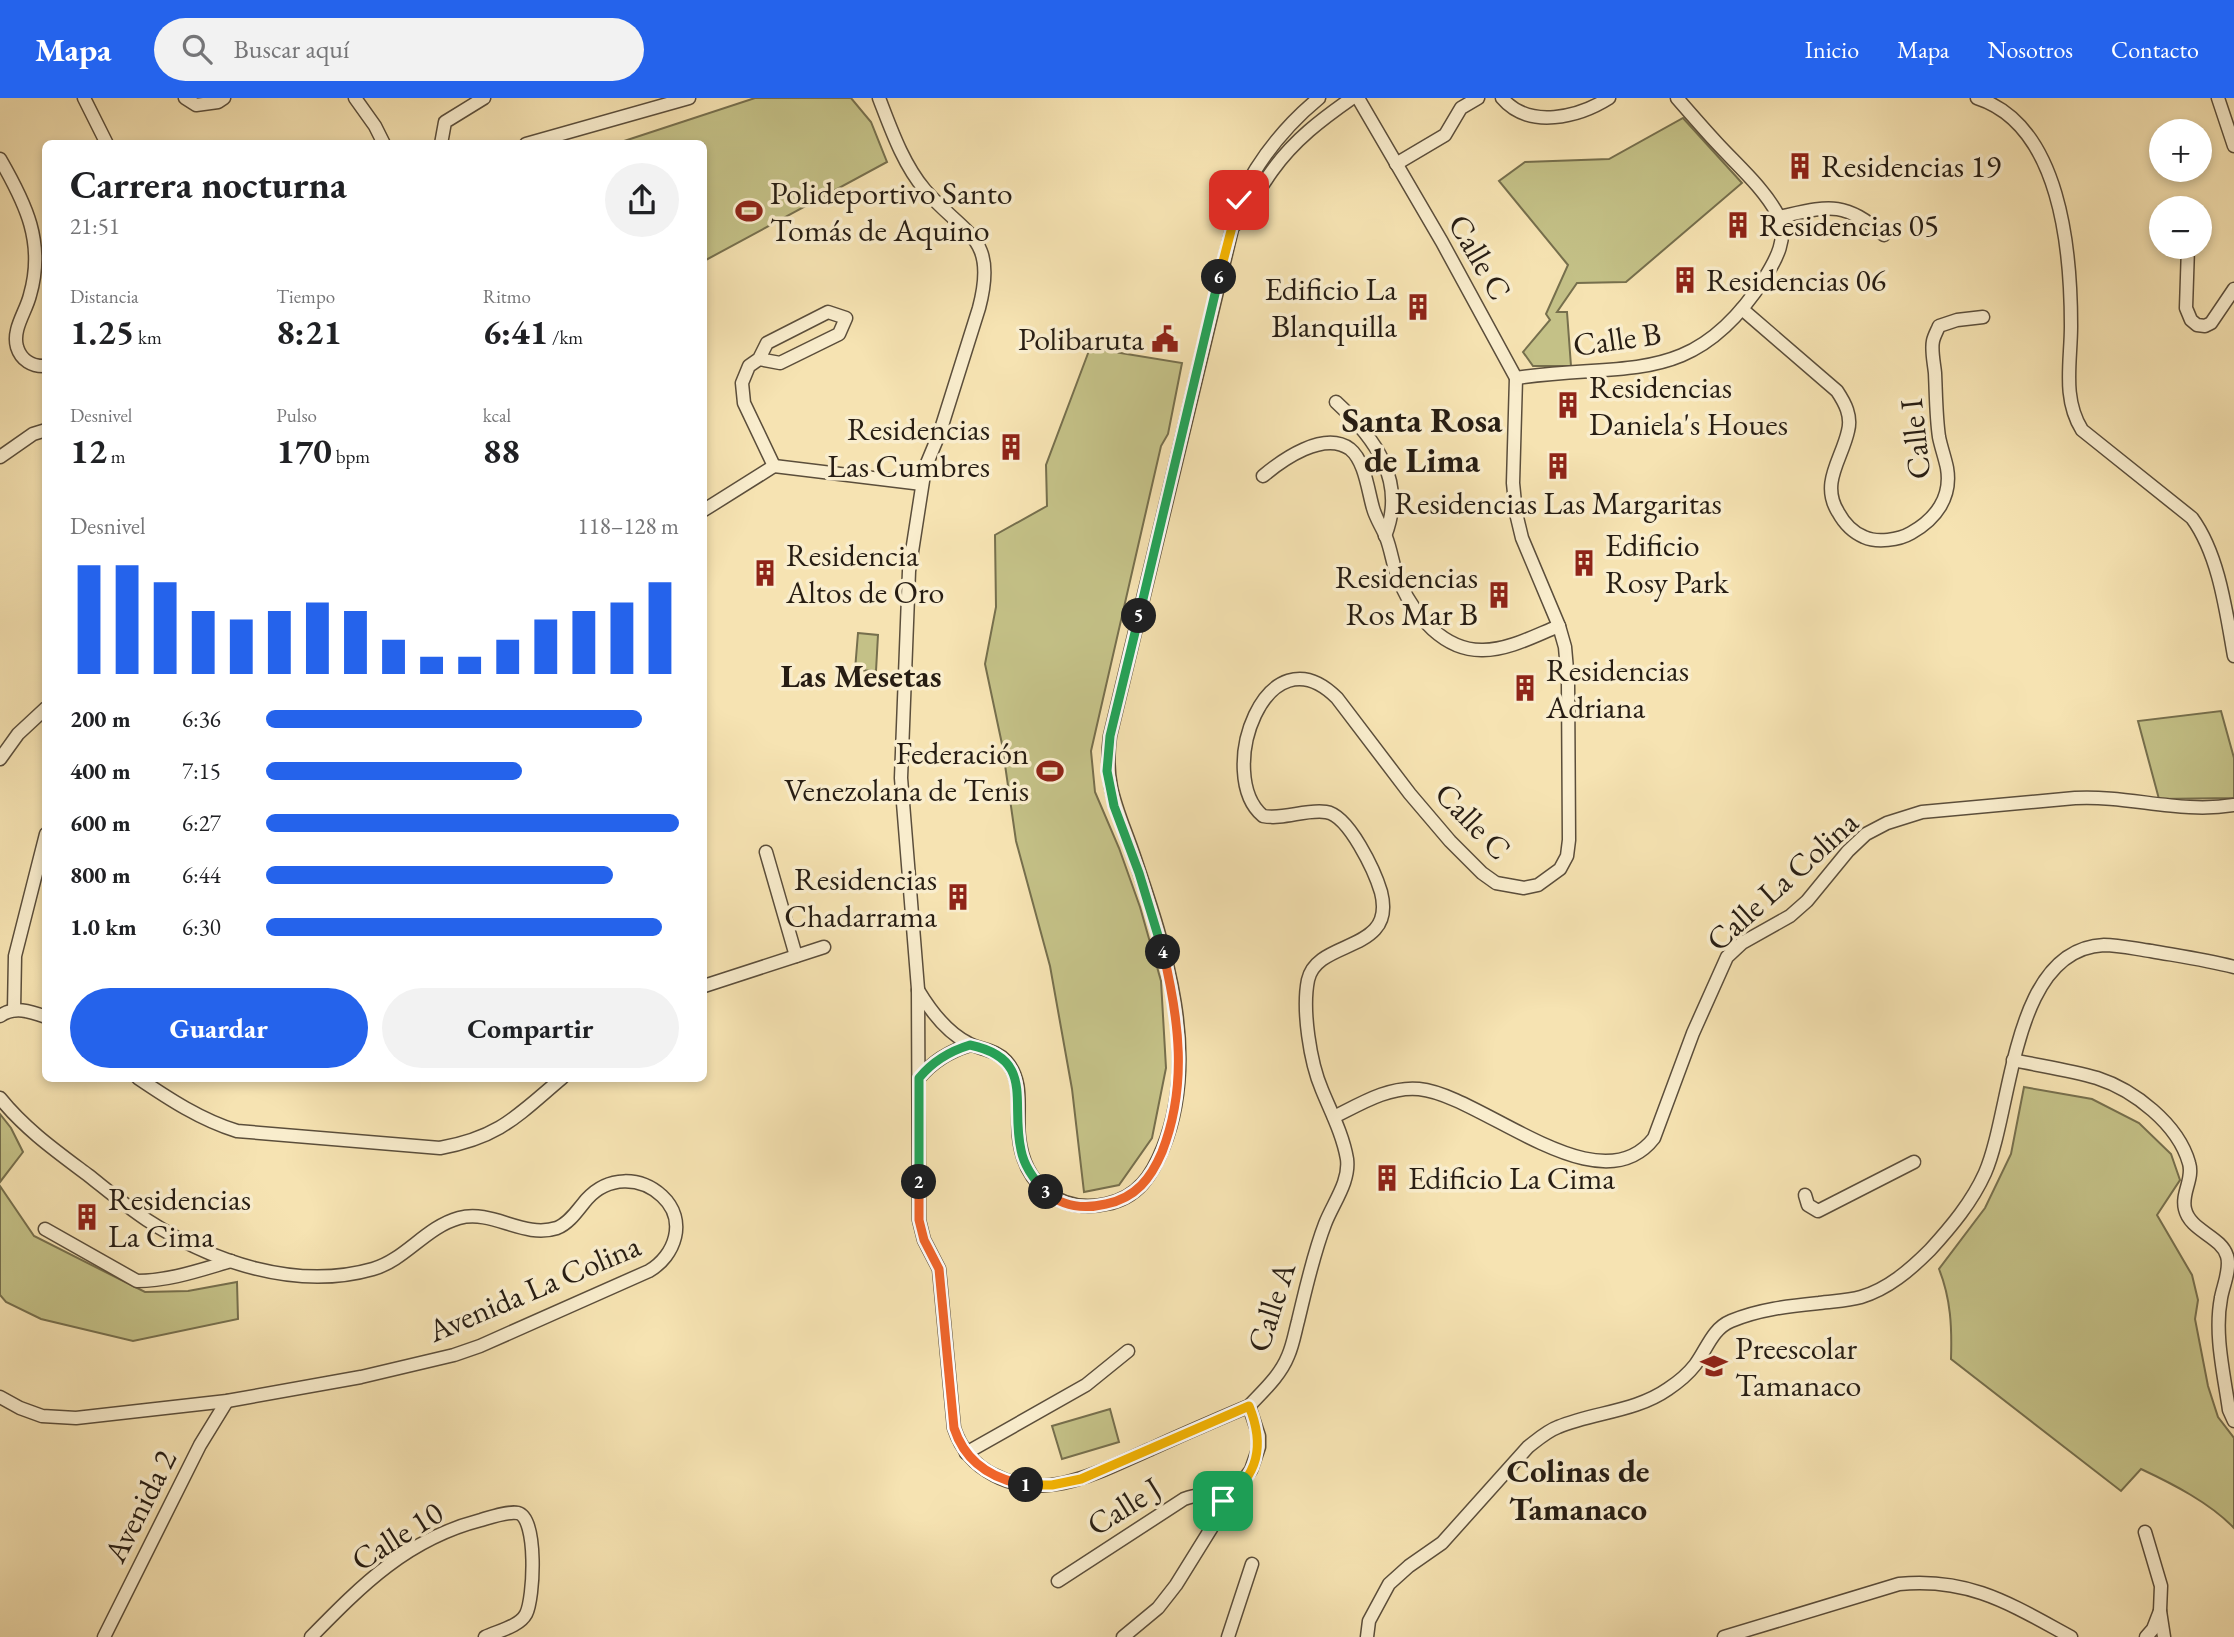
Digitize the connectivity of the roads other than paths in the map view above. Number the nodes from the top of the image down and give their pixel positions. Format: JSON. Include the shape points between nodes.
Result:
{"nodes":[{"id":1,"x":83,"y":98,"type":"edge"},
{"id":2,"x":185,"y":98,"type":"edge"},
{"id":3,"x":224,"y":98,"type":"edge"},
{"id":4,"x":355,"y":98,"type":"edge"},
{"id":5,"x":484,"y":98,"type":"edge"},
{"id":6,"x":689,"y":98,"type":"edge"},
{"id":7,"x":879,"y":98,"type":"edge"},
{"id":8,"x":1319,"y":98,"type":"edge"},
{"id":9,"x":1352,"y":98,"type":"edge"},
{"id":10,"x":1358,"y":98,"type":"edge"},
{"id":11,"x":1478,"y":98,"type":"edge"},
{"id":12,"x":1502,"y":98,"type":"edge"},
{"id":13,"x":1609,"y":98,"type":"edge"},
{"id":14,"x":1677,"y":98,"type":"edge"},
{"id":15,"x":1977,"y":98,"type":"edge"},
{"id":16,"x":2218,"y":98,"type":"edge"},
{"id":17,"x":105,"y":140,"type":"edge"},
{"id":18,"x":382,"y":140,"type":"edge"},
{"id":19,"x":442,"y":140,"type":"edge"},
{"id":20,"x":540,"y":140,"type":"edge"},
{"id":21,"x":2234,"y":146,"type":"edge"},
{"id":22,"x":0,"y":159,"type":"edge"},
{"id":23,"x":1396,"y":164,"type":"junction"},
{"id":24,"x":1779,"y":217,"type":"junction"},
{"id":25,"x":1233,"y":227,"type":"junction"},
{"id":26,"x":1884,"y":235,"type":"dead end"},
{"id":27,"x":2188,"y":259,"type":"edge"},
{"id":28,"x":2234,"y":289,"type":"edge"},
{"id":29,"x":1742,"y":309,"type":"junction"},
{"id":30,"x":1983,"y":317,"type":"dead end"},
{"id":31,"x":759,"y":359,"type":"junction"},
{"id":32,"x":42,"y":366,"type":"edge"},
{"id":33,"x":1516,"y":378,"type":"junction"},
{"id":34,"x":1336,"y":402,"type":"dead end"},
{"id":35,"x":42,"y":431,"type":"edge"},
{"id":36,"x":0,"y":457,"type":"edge"},
{"id":37,"x":774,"y":466,"type":"junction"},
{"id":38,"x":1263,"y":476,"type":"dead end"},
{"id":39,"x":922,"y":484,"type":"junction"},
{"id":40,"x":707,"y":508,"type":"edge"},
{"id":41,"x":1385,"y":536,"type":"junction"},
{"id":42,"x":1559,"y":626,"type":"junction"},
{"id":43,"x":2234,"y":656,"type":"edge"},
{"id":44,"x":42,"y":712,"type":"edge"},
{"id":45,"x":0,"y":759,"type":"edge"},
{"id":46,"x":2234,"y":805,"type":"edge"},
{"id":47,"x":42,"y":850,"type":"edge"},
{"id":48,"x":766,"y":852,"type":"dead end"},
{"id":49,"x":824,"y":947,"type":"dead end"},
{"id":50,"x":796,"y":956,"type":"junction"},
{"id":51,"x":2234,"y":967,"type":"edge"},
{"id":52,"x":707,"y":985,"type":"edge"},
{"id":53,"x":918,"y":989,"type":"junction"},
{"id":54,"x":14,"y":1010,"type":"junction"},
{"id":55,"x":0,"y":1016,"type":"edge"},
{"id":56,"x":42,"y":1016,"type":"edge"},
{"id":57,"x":970,"y":1045,"type":"junction"},
{"id":58,"x":2013,"y":1060,"type":"junction"},
{"id":59,"x":919,"y":1078,"type":"junction"},
{"id":60,"x":144,"y":1082,"type":"edge"},
{"id":61,"x":557,"y":1082,"type":"edge"},
{"id":62,"x":0,"y":1098,"type":"edge"},
{"id":63,"x":1334,"y":1117,"type":"junction"},
{"id":64,"x":1914,"y":1162,"type":"dead end"},
{"id":65,"x":1805,"y":1195,"type":"dead end"},
{"id":66,"x":45,"y":1229,"type":"dead end"},
{"id":67,"x":232,"y":1261,"type":"junction"},
{"id":68,"x":1128,"y":1351,"type":"dead end"},
{"id":69,"x":0,"y":1398,"type":"edge"},
{"id":70,"x":227,"y":1401,"type":"junction"},
{"id":71,"x":1249,"y":1406,"type":"junction"},
{"id":72,"x":2234,"y":1421,"type":"edge"},
{"id":73,"x":967,"y":1453,"type":"junction"},
{"id":74,"x":1223,"y":1501,"type":"junction"},
{"id":75,"x":2146,"y":1532,"type":"dead end"},
{"id":76,"x":1252,"y":1564,"type":"dead end"},
{"id":77,"x":1058,"y":1581,"type":"dead end"},
{"id":78,"x":2160,"y":1611,"type":"junction"},
{"id":79,"x":104,"y":1637,"type":"edge"},
{"id":80,"x":311,"y":1637,"type":"edge"},
{"id":81,"x":485,"y":1637,"type":"edge"},
{"id":82,"x":1122,"y":1637,"type":"edge"},
{"id":83,"x":1228,"y":1637,"type":"edge"},
{"id":84,"x":1367,"y":1637,"type":"edge"},
{"id":85,"x":1724,"y":1637,"type":"edge"},
{"id":86,"x":2071,"y":1637,"type":"edge"},
{"id":87,"x":2146,"y":1637,"type":"edge"},
{"id":88,"x":2164,"y":1637,"type":"edge"}],
"edges":[{"from":1,"to":17,"type":"street"},
{"from":2,"to":3,"type":"street","via":[[196,105]]},
{"from":4,"to":18,"type":"street"},
{"from":5,"to":19,"type":"street","via":[[445,122]]},
{"from":6,"to":20,"type":"street"},
{"from":7,"to":39,"type":"street","name":"Calle A","via":[[909,167],[980,246],[985,268],[984,289]]},
{"from":8,"to":25,"type":"street","via":[[1259,163],[1239,200]]},
{"from":9,"to":25,"type":"street","via":[[1298,141]]},
{"from":10,"to":23,"type":"street","name":"Calle C"},
{"from":11,"to":23,"type":"street","via":[[1461,108],[1445,135]]},
{"from":12,"to":13,"type":"street","via":[[1513,108],[1549,118],[1574,115]]},
{"from":14,"to":24,"type":"street","via":[[1750,177]]},
{"from":15,"to":43,"type":"street","via":[[1992,103],[2022,127],[2047,167],[2061,217],[2069,273],[2069,397],[2073,414],[2082,430],[2192,518],[2204,534],[2213,555]]},
{"from":16,"to":21,"type":"street"},
{"from":22,"to":32,"type":"street","via":[[20,197],[37,247],[34,280],[17,330],[18,348],[27,362]]},
{"from":23,"to":33,"type":"street","name":"Calle C"},
{"from":24,"to":26,"type":"street","via":[[1826,207],[1842,209]]},
{"from":24,"to":29,"type":"street","name":"Calle B","via":[[1783,232],[1777,257]]},
{"from":25,"to":57,"type":"street","via":[[1108,753],[1109,786],[1155,924],[1177,1027],[1175,1107],[1150,1176],[1131,1195],[1104,1205],[1078,1207],[1049,1195],[1036,1182],[1021,1152],[1019,1093],[1012,1069],[995,1052]]},
{"from":27,"to":28,"type":"street","via":[[2186,309],[2197,326],[2211,323]]},
{"from":29,"to":30,"type":"street","name":"Calle I","via":[[1845,403],[1848,431],[1830,491],[1843,522],[1867,539],[1904,537],[1938,510],[1946,497],[1933,343],[1939,326]]},
{"from":29,"to":33,"type":"street","name":"Calle B","via":[[1711,340],[1663,363]]},
{"from":31,"to":31,"type":"street","via":[[780,363],[839,334],[846,318],[828,312],[814,318],[767,343]]},
{"from":31,"to":37,"type":"street","via":[[749,366],[741,383],[744,403]]},
{"from":33,"to":42,"type":"street","name":"Calle C","via":[[1516,513]]},
{"from":34,"to":41,"type":"street","via":[[1362,426],[1383,458],[1393,517]]},
{"from":35,"to":36,"type":"street"},
{"from":37,"to":39,"type":"street"},
{"from":37,"to":40,"type":"street"},
{"from":38,"to":41,"type":"street","via":[[1280,461],[1316,445],[1349,449],[1360,464],[1375,518]]},
{"from":39,"to":53,"type":"street","name":"Calle A","via":[[909,571],[901,778]]},
{"from":41,"to":42,"type":"street","via":[[1409,601],[1449,643],[1483,650],[1517,643]]},
{"from":42,"to":63,"type":"street","name":"Calle C","via":[[1568,681],[1570,840],[1560,869],[1538,885],[1511,887],[1482,873],[1410,794],[1325,686],[1302,680],[1278,685],[1256,712],[1248,733],[1244,776],[1256,810],[1272,818],[1325,812],[1336,816],[1358,842],[1380,891],[1382,920],[1373,932],[1318,962],[1307,983],[1309,1037],[1320,1087]]},
{"from":44,"to":45,"type":"street"},
{"from":46,"to":63,"type":"street","name":"Calle La Colina","via":[[2195,809],[2075,798],[1922,812],[1866,834],[1798,909],[1727,957],[1654,1138],[1631,1158],[1596,1160],[1558,1150],[1438,1092],[1418,1089],[1379,1096]]},
{"from":47,"to":54,"type":"street","via":[[15,956]]},
{"from":48,"to":50,"type":"street"},
{"from":49,"to":50,"type":"street"},
{"from":50,"to":52,"type":"street"},
{"from":51,"to":58,"type":"street","via":[[2103,945],[2081,950],[2050,970],[2029,1007]]},
{"from":53,"to":57,"type":"street","via":[[940,1021]]},
{"from":53,"to":59,"type":"street","name":"Calle A"},
{"from":54,"to":55,"type":"street"},
{"from":54,"to":56,"type":"street"},
{"from":57,"to":59,"type":"street","via":[[941,1057]]},
{"from":58,"to":72,"type":"street","via":[[2098,1079],[2131,1094],[2177,1138],[2190,1164],[2190,1182],[2183,1198],[2185,1213],[2222,1246],[2228,1258],[2218,1325]]},
{"from":58,"to":84,"type":"street","via":[[1999,1129],[1984,1173],[1950,1227],[1903,1275],[1860,1297],[1774,1309],[1728,1322],[1716,1331],[1695,1365],[1667,1390],[1541,1437],[1442,1543],[1389,1584],[1369,1621]]},
{"from":59,"to":73,"type":"street","name":"Calle A","via":[[919,1220],[939,1269],[954,1428]]},
{"from":60,"to":61,"type":"street","via":[[208,1120],[237,1131],[440,1148],[468,1143],[509,1124]]},
{"from":62,"to":67,"type":"street","name":"Avenida La Colina","via":[[32,1132],[144,1218]]},
{"from":63,"to":71,"type":"street","name":"Calle A","via":[[1347,1161],[1346,1177],[1325,1223],[1288,1356]]},
{"from":64,"to":65,"type":"street","via":[[1818,1210],[1808,1206]]},
{"from":66,"to":67,"type":"street","via":[[137,1280],[187,1274]]},
{"from":67,"to":70,"type":"street","name":"Avenida La Colina","via":[[283,1275],[338,1276],[376,1268],[457,1219],[481,1216],[535,1231],[560,1227],[599,1187],[630,1180],[642,1182],[665,1199],[676,1222],[673,1248],[660,1265],[480,1346],[361,1377]]},
{"from":68,"to":73,"type":"street","via":[[1086,1385]]},
{"from":69,"to":70,"type":"street","name":"Avenida La Colina","via":[[58,1418]]},
{"from":70,"to":79,"type":"street","name":"Avenida 2","via":[[200,1445]]},
{"from":71,"to":73,"type":"street","name":"Calle A","via":[[1066,1483],[1036,1487],[1010,1482],[987,1472]]},
{"from":71,"to":74,"type":"street","via":[[1259,1436],[1256,1458],[1243,1481]]},
{"from":74,"to":77,"type":"street","name":"Calle J","via":[[1195,1494],[1184,1499]]},
{"from":74,"to":82,"type":"street","via":[[1176,1585],[1158,1608]]},
{"from":75,"to":78,"type":"street","via":[[2161,1586]]},
{"from":76,"to":83,"type":"street"},
{"from":78,"to":87,"type":"street"},
{"from":78,"to":88,"type":"street"},
{"from":80,"to":81,"type":"street","name":"Calle 10","via":[[374,1574],[415,1547],[453,1528],[517,1513],[526,1518],[532,1532],[531,1601],[520,1622]]},
{"from":85,"to":86,"type":"street","via":[[1899,1584],[1926,1581],[1997,1598]]}]}
